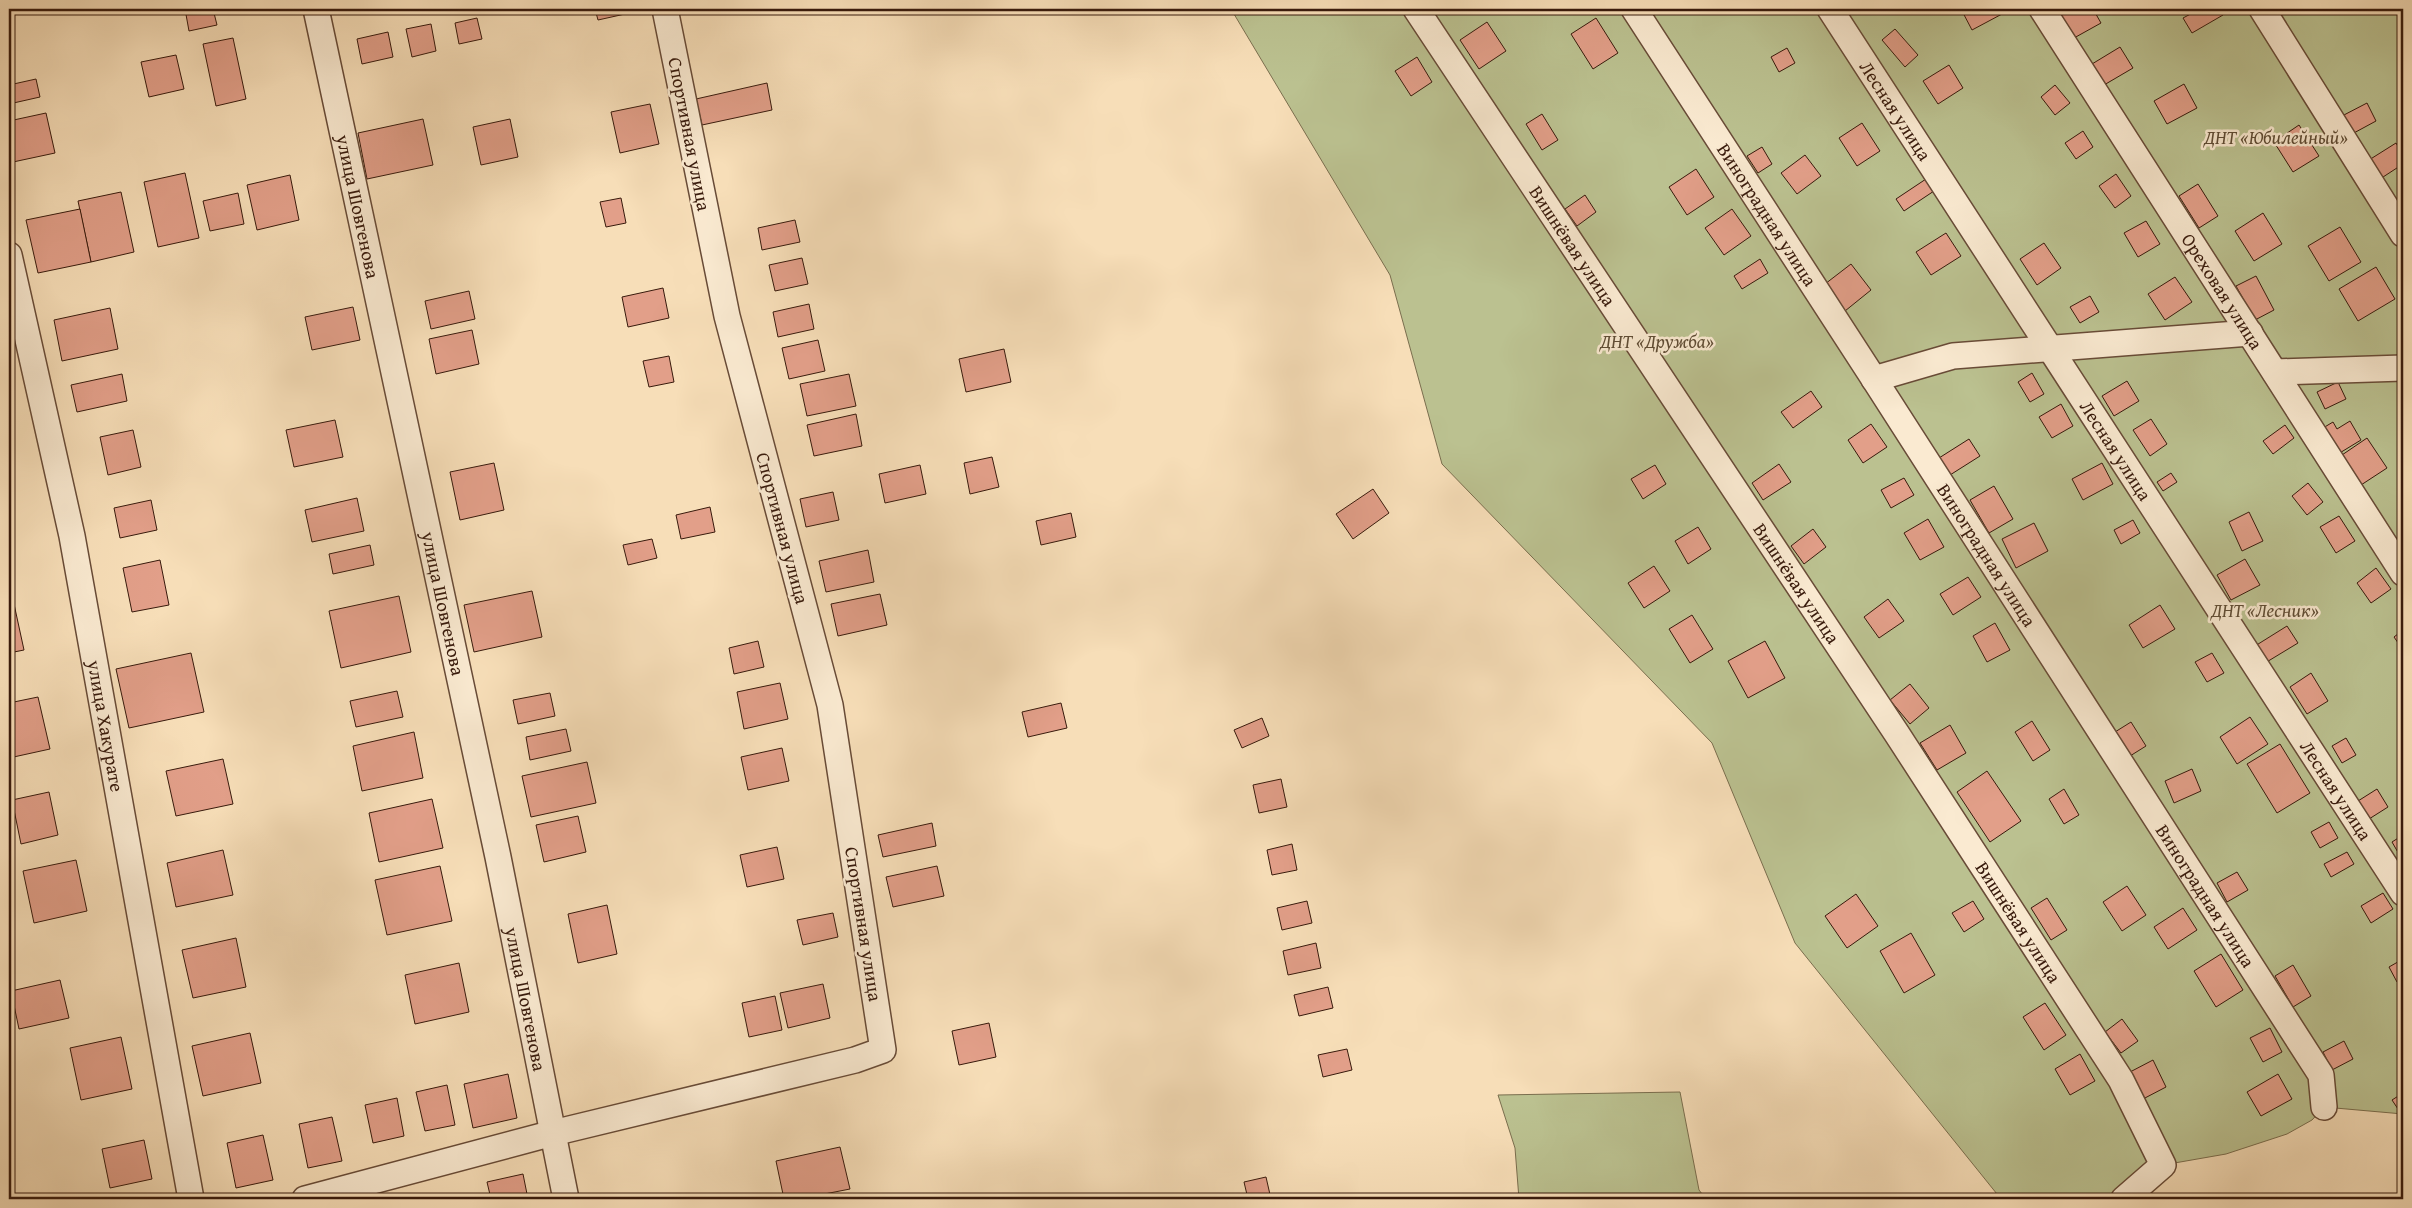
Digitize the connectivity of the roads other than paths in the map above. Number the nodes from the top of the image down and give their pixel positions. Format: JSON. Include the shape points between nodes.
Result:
{"nodes":[{"id":1,"x":316,"y":9,"type":"edge"},
{"id":2,"x":665,"y":9,"type":"edge"},
{"id":3,"x":1416,"y":9,"type":"edge"},
{"id":4,"x":1634,"y":9,"type":"edge"},
{"id":5,"x":1830,"y":9,"type":"edge"},
{"id":6,"x":2042,"y":9,"type":"edge"},
{"id":7,"x":2262,"y":9,"type":"edge"},
{"id":8,"x":2403,"y":234,"type":"edge"},
{"id":9,"x":9,"y":255,"type":"edge"},
{"id":10,"x":2250,"y":333,"type":"junction"},
{"id":11,"x":2050,"y":349,"type":"junction"},
{"id":12,"x":2403,"y":368,"type":"edge"},
{"id":13,"x":2275,"y":372,"type":"junction"},
{"id":14,"x":1874,"y":378,"type":"junction"},
{"id":15,"x":2403,"y":573,"type":"edge"},
{"id":16,"x":2403,"y":893,"type":"edge"},
{"id":17,"x":2324,"y":1106,"type":"dead end"},
{"id":18,"x":553,"y":1133,"type":"junction"},
{"id":19,"x":191,"y":1199,"type":"edge"},
{"id":20,"x":305,"y":1199,"type":"edge"},
{"id":21,"x":566,"y":1199,"type":"edge"},
{"id":22,"x":2124,"y":1199,"type":"edge"}],
"edges":[{"from":1,"to":18,"type":"street","name":"улица Шовгенова","via":[[498,857]]},
{"from":2,"to":18,"type":"street","name":"Спортивная улица","via":[[726,316],[830,705],[883,1050],[855,1060]]},
{"from":3,"to":22,"type":"street","name":"Вишнёвая улица","via":[[1897,734],[2121,1080],[2164,1165]]},
{"from":4,"to":14,"type":"street","name":"Виноградная улица"},
{"from":5,"to":11,"type":"street","name":"Лесная улица"},
{"from":6,"to":10,"type":"street","name":"Ореховая улица"},
{"from":7,"to":8,"type":"street"},
{"from":9,"to":19,"type":"street","name":"улица Хакурате","via":[[72,536]]},
{"from":10,"to":11,"type":"street"},
{"from":10,"to":13,"type":"street","name":"Ореховая улица"},
{"from":11,"to":14,"type":"street","via":[[1953,356]]},
{"from":11,"to":16,"type":"street","name":"Лесная улица"},
{"from":12,"to":13,"type":"street"},
{"from":13,"to":15,"type":"street","name":"Ореховая улица"},
{"from":14,"to":17,"type":"street","name":"Виноградная улица","via":[[2321,1075]]},
{"from":18,"to":20,"type":"street"},
{"from":18,"to":21,"type":"street","name":"улица Шовгенова"}]}
